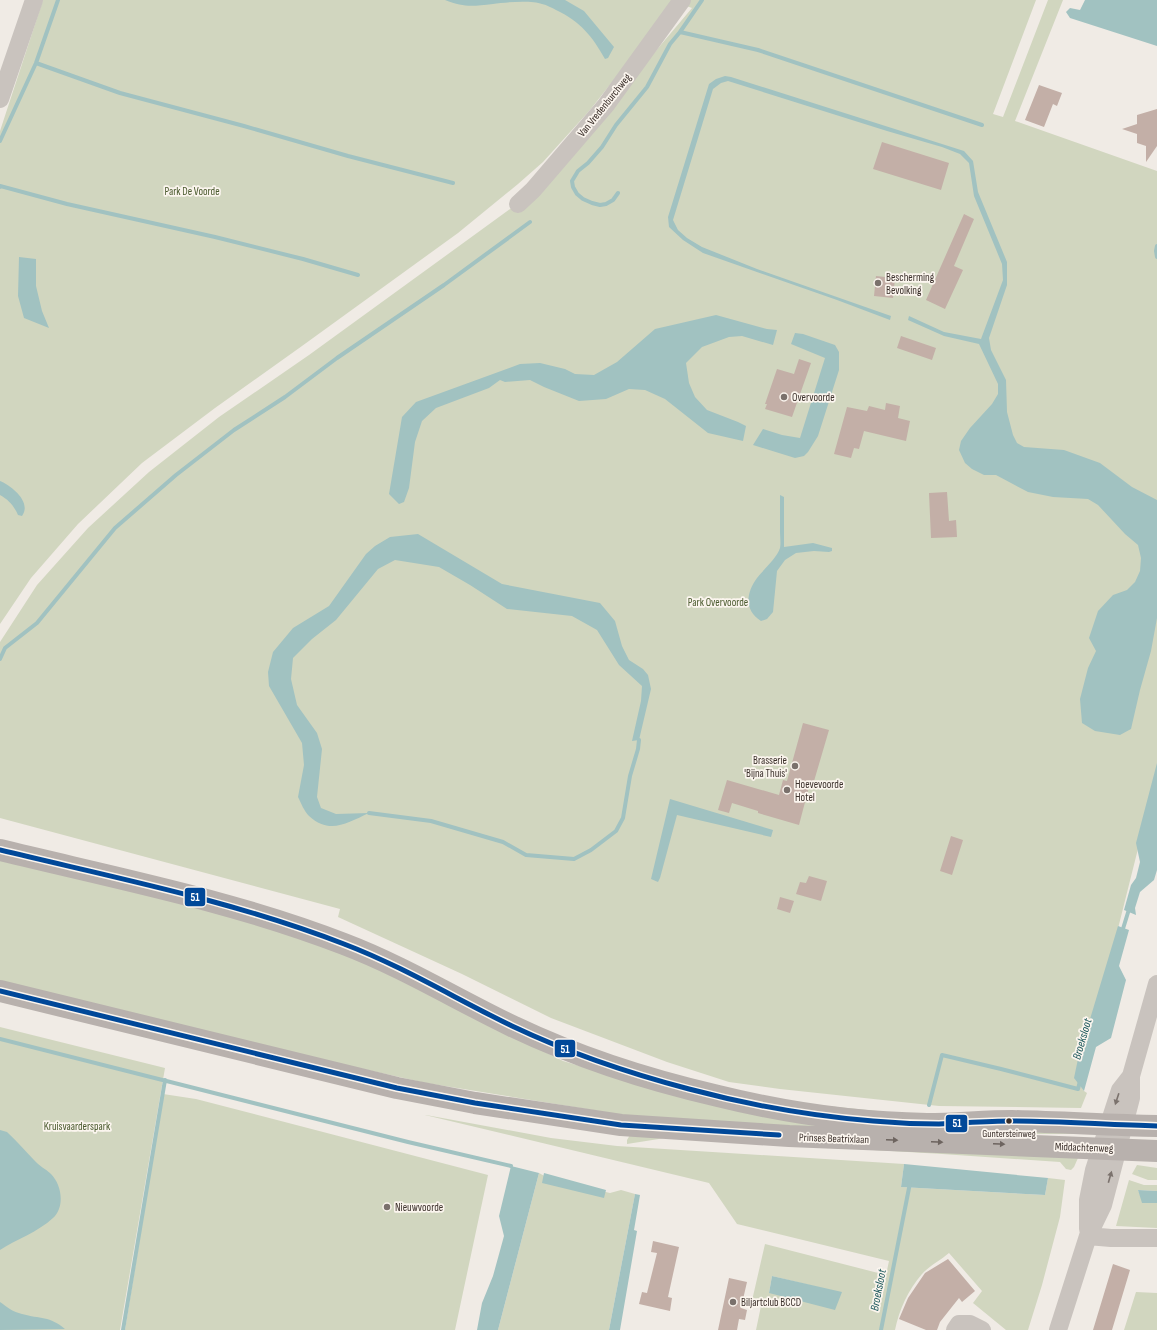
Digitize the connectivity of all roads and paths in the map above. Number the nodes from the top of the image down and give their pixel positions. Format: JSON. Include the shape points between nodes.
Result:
{"nodes":[{"id":1,"x":34,"y":0,"type":"edge"},
{"id":2,"x":682,"y":0,"type":"edge"},
{"id":3,"x":0,"y":99,"type":"edge"},
{"id":4,"x":518,"y":204,"type":"dead end"},
{"id":5,"x":0,"y":850,"type":"edge"},
{"id":6,"x":1157,"y":984,"type":"edge"},
{"id":7,"x":0,"y":991,"type":"edge"},
{"id":8,"x":1116,"y":1125,"type":"junction"},
{"id":9,"x":1157,"y":1126,"type":"edge"},
{"id":10,"x":916,"y":1132,"type":"junction"},
{"id":11,"x":1109,"y":1148,"type":"junction"},
{"id":12,"x":1157,"y":1150,"type":"edge"},
{"id":13,"x":1088,"y":1236,"type":"junction"},
{"id":14,"x":1157,"y":1238,"type":"edge"},
{"id":15,"x":955,"y":1330,"type":"edge"},
{"id":16,"x":982,"y":1330,"type":"edge"},
{"id":17,"x":1058,"y":1330,"type":"edge"}],
"edges":[{"from":1,"to":3,"type":"street"},
{"from":2,"to":4,"type":"street","name":"Van Vredenburchweg","via":[[606,105]]},
{"from":5,"to":10,"type":"main road","name":"Prinses Beatrixlaan","via":[[192,896],[307,930],[399,968],[522,1030],[642,1076],[793,1112],[858,1120]]},
{"from":6,"to":8,"type":"street","via":[[1131,1076],[1120,1090]]},
{"from":7,"to":10,"type":"main road","name":"Prinses Beatrixlaan","one_way":true,"via":[[397,1088],[475,1103],[621,1125],[789,1136]]},
{"from":8,"to":9,"type":"main road","name":"Middachtenweg"},
{"from":8,"to":10,"type":"main road","name":"Middachtenweg","via":[[1009,1121]]},
{"from":8,"to":11,"type":"street"},
{"from":10,"to":11,"type":"main road","name":"Middachtenweg","one_way":true},
{"from":11,"to":12,"type":"main road","name":"Middachtenweg"},
{"from":11,"to":13,"type":"street","via":[[1103,1205]]},
{"from":13,"to":14,"type":"street"},
{"from":13,"to":17,"type":"street"},
{"from":15,"to":16,"type":"street","via":[[959,1324],[970,1324]]}]}
